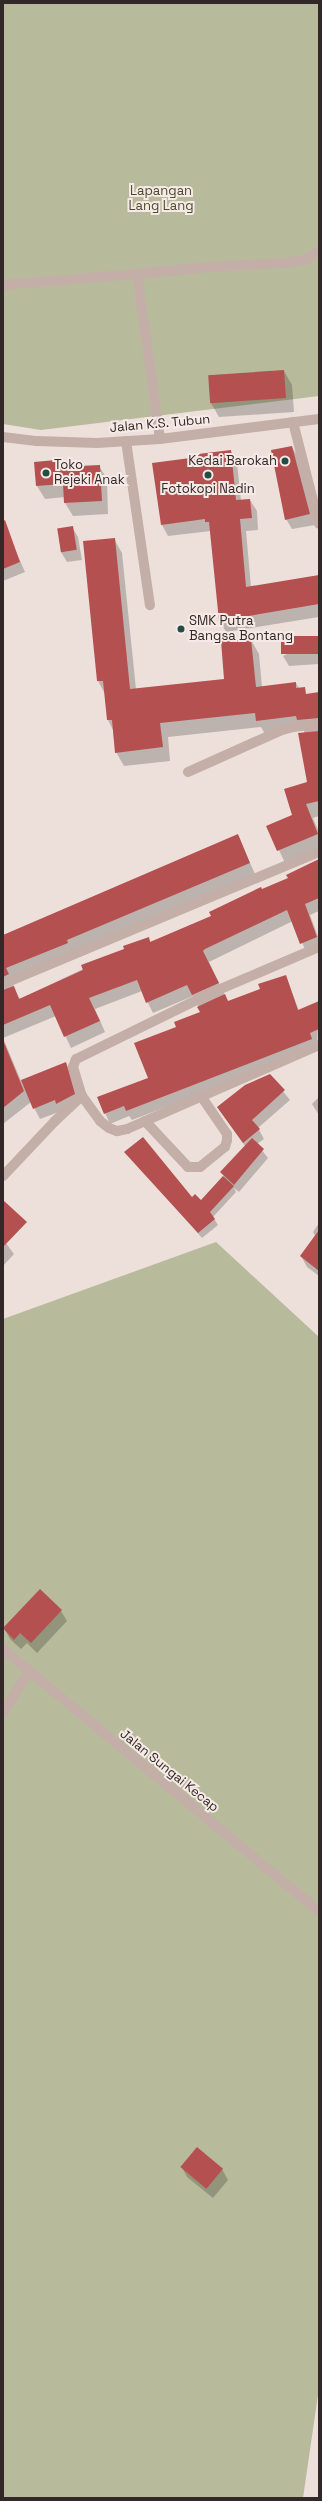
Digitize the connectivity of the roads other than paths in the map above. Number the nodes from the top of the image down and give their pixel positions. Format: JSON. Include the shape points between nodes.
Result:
{"nodes":[{"id":1,"x":319,"y":251,"type":"edge"},
{"id":2,"x":137,"y":274,"type":"junction"},
{"id":3,"x":3,"y":286,"type":"edge"},
{"id":4,"x":319,"y":419,"type":"edge"},
{"id":5,"x":293,"y":422,"type":"junction"},
{"id":6,"x":3,"y":437,"type":"edge"},
{"id":7,"x":160,"y":439,"type":"junction"},
{"id":8,"x":126,"y":441,"type":"junction"},
{"id":9,"x":319,"y":524,"type":"edge"},
{"id":10,"x":150,"y":605,"type":"dead end"},
{"id":11,"x":319,"y":724,"type":"edge"},
{"id":12,"x":188,"y":772,"type":"dead end"},
{"id":13,"x":319,"y":852,"type":"edge"},
{"id":14,"x":319,"y":947,"type":"edge"},
{"id":15,"x":3,"y":984,"type":"edge"},
{"id":16,"x":319,"y":1045,"type":"edge"},
{"id":17,"x":82,"y":1096,"type":"junction"},
{"id":18,"x":201,"y":1096,"type":"junction"},
{"id":19,"x":145,"y":1121,"type":"junction"},
{"id":20,"x":3,"y":1176,"type":"edge"},
{"id":21,"x":3,"y":1649,"type":"edge"},
{"id":22,"x":29,"y":1671,"type":"junction"},
{"id":23,"x":3,"y":1713,"type":"edge"},
{"id":24,"x":319,"y":1911,"type":"edge"}],
"edges":[{"from":1,"to":2,"type":"street","via":[[305,260],[284,263]]},
{"from":2,"to":3,"type":"street"},
{"from":2,"to":7,"type":"street"},
{"from":4,"to":5,"type":"street","name":"Jalan K.S. Tubun"},
{"from":5,"to":7,"type":"street","name":"Jalan K.S. Tubun"},
{"from":5,"to":9,"type":"street"},
{"from":6,"to":8,"type":"street","name":"Jalan K.S. Tubun","via":[[37,441]]},
{"from":7,"to":8,"type":"street","name":"Jalan K.S. Tubun"},
{"from":8,"to":10,"type":"street"},
{"from":11,"to":12,"type":"street","via":[[282,730]]},
{"from":13,"to":15,"type":"street"},
{"from":14,"to":17,"type":"street","via":[[211,993],[76,1059],[73,1067]]},
{"from":16,"to":18,"type":"street"},
{"from":17,"to":19,"type":"street","via":[[100,1121],[109,1128],[127,1129]]},
{"from":17,"to":20,"type":"street"},
{"from":18,"to":19,"type":"street"},
{"from":18,"to":19,"type":"street","via":[[227,1134],[227,1140],[225,1147],[200,1167],[188,1167]]},
{"from":21,"to":22,"type":"street","name":"Jalan Sungai Kecap"},
{"from":22,"to":23,"type":"street"},
{"from":22,"to":24,"type":"street","name":"Jalan Sungai Kecap"}]}
